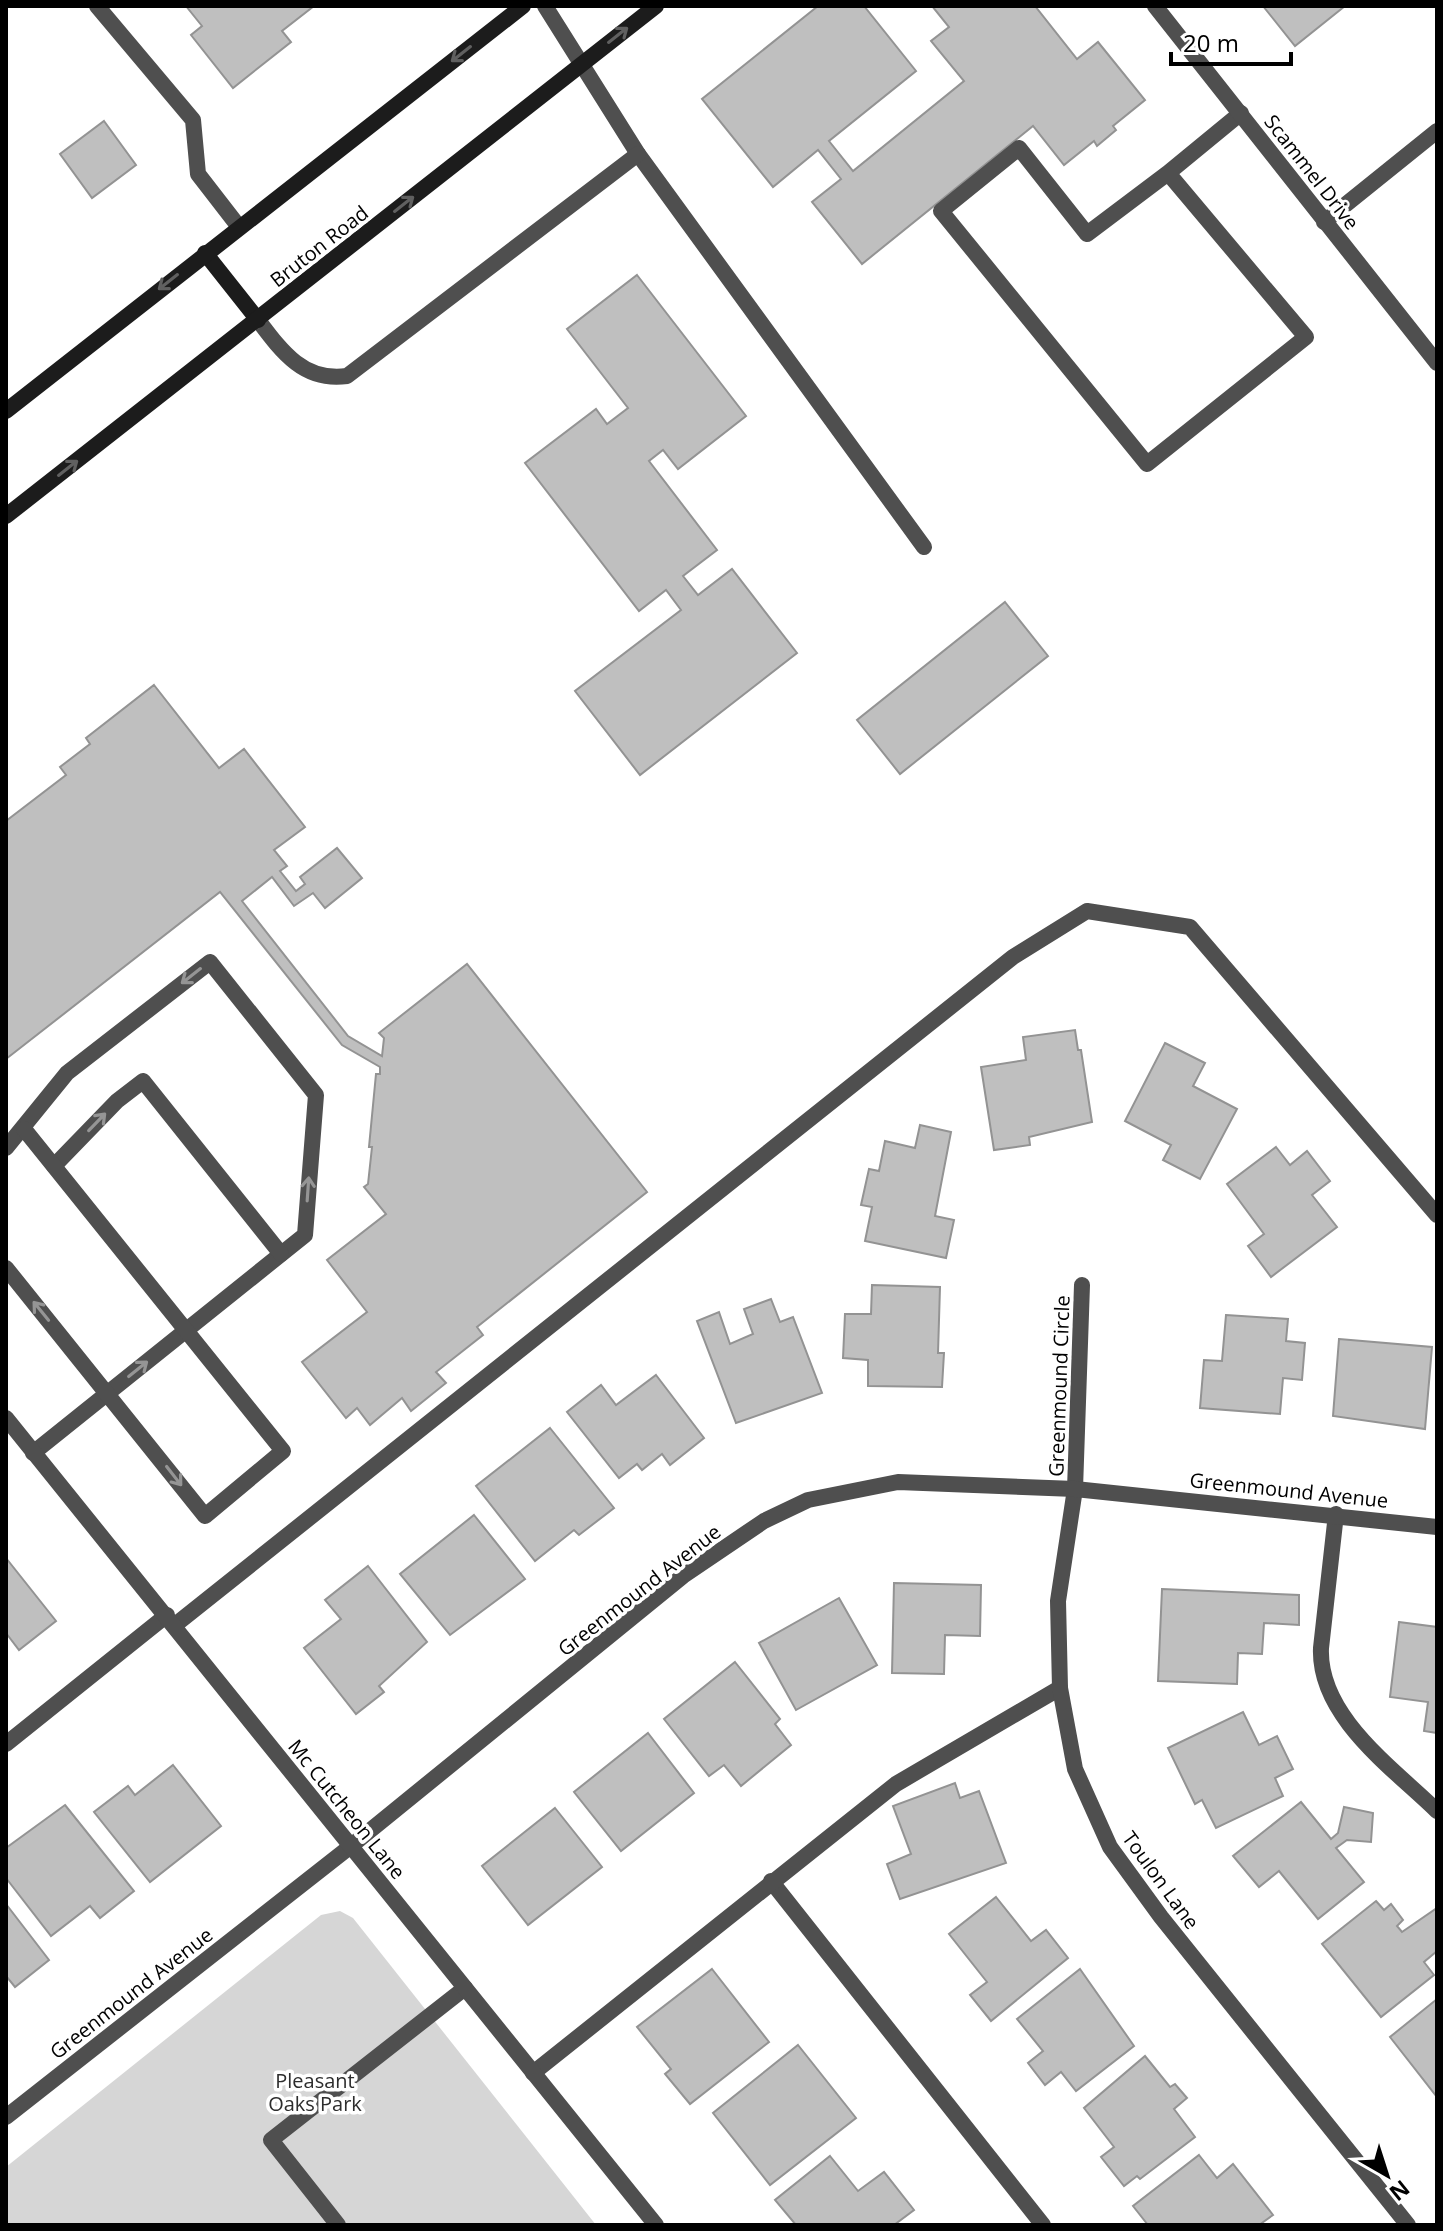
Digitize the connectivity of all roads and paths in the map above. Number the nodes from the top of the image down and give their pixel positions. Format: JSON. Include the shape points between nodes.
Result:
{"nodes":[{"id":1,"x":97,"y":6,"type":"edge"},
{"id":2,"x":523,"y":6,"type":"edge"},
{"id":3,"x":545,"y":6,"type":"edge"},
{"id":4,"x":656,"y":6,"type":"edge"},
{"id":5,"x":1155,"y":6,"type":"edge"},
{"id":6,"x":580,"y":64,"type":"junction"},
{"id":7,"x":1241,"y":113,"type":"junction"},
{"id":8,"x":1437,"y":131,"type":"edge"},
{"id":9,"x":638,"y":154,"type":"junction"},
{"id":10,"x":1168,"y":173,"type":"junction"},
{"id":11,"x":1324,"y":222,"type":"junction"},
{"id":12,"x":239,"y":227,"type":"junction"},
{"id":13,"x":205,"y":253,"type":"junction"},
{"id":14,"x":258,"y":320,"type":"junction"},
{"id":15,"x":1437,"y":363,"type":"edge"},
{"id":16,"x":6,"y":411,"type":"edge"},
{"id":17,"x":6,"y":516,"type":"edge"},
{"id":18,"x":924,"y":547,"type":"dead end"},
{"id":19,"x":24,"y":1129,"type":"junction"},
{"id":20,"x":6,"y":1148,"type":"edge"},
{"id":21,"x":54,"y":1166,"type":"junction"},
{"id":22,"x":1437,"y":1215,"type":"edge"},
{"id":23,"x":281,"y":1254,"type":"junction"},
{"id":24,"x":6,"y":1268,"type":"edge"},
{"id":25,"x":1082,"y":1285,"type":"dead end"},
{"id":26,"x":188,"y":1329,"type":"junction"},
{"id":27,"x":108,"y":1393,"type":"junction"},
{"id":28,"x":6,"y":1418,"type":"edge"},
{"id":29,"x":33,"y":1453,"type":"junction"},
{"id":30,"x":1075,"y":1489,"type":"junction"},
{"id":31,"x":1336,"y":1514,"type":"junction"},
{"id":32,"x":1437,"y":1527,"type":"edge"},
{"id":33,"x":171,"y":1620,"type":"junction"},
{"id":34,"x":1060,"y":1688,"type":"junction"},
{"id":35,"x":6,"y":1744,"type":"edge"},
{"id":36,"x":1437,"y":1811,"type":"edge"},
{"id":37,"x":351,"y":1846,"type":"junction"},
{"id":38,"x":771,"y":1881,"type":"junction"},
{"id":39,"x":465,"y":1988,"type":"junction"},
{"id":40,"x":533,"y":2073,"type":"junction"},
{"id":41,"x":6,"y":2117,"type":"edge"},
{"id":42,"x":338,"y":2225,"type":"edge"},
{"id":43,"x":656,"y":2225,"type":"edge"},
{"id":44,"x":1043,"y":2225,"type":"edge"},
{"id":45,"x":1408,"y":2225,"type":"edge"}],
"edges":[{"from":1,"to":12,"type":"street","via":[[193,120],[198,174]]},
{"from":2,"to":12,"type":"main road","one_way":true},
{"from":3,"to":6,"type":"street"},
{"from":6,"to":4,"type":"main road","name":"Bruton Road","one_way":true},
{"from":5,"to":7,"type":"street","name":"Scammel Drive"},
{"from":6,"to":9,"type":"street"},
{"from":14,"to":6,"type":"main road","name":"Bruton Road","one_way":true},
{"from":7,"to":10,"type":"street"},
{"from":7,"to":11,"type":"street","name":"Scammel Drive"},
{"from":8,"to":11,"type":"street"},
{"from":9,"to":14,"type":"street","via":[[347,376],[326,379],[286,357]]},
{"from":9,"to":18,"type":"street"},
{"from":10,"to":10,"type":"street","via":[[1306,337],[1147,464],[941,211],[1019,148],[1087,234]]},
{"from":11,"to":15,"type":"street","name":"Scammel Drive"},
{"from":12,"to":13,"type":"main road"},
{"from":13,"to":14,"type":"main road"},
{"from":13,"to":16,"type":"main road","one_way":true},
{"from":17,"to":14,"type":"main road","name":"Bruton Road","one_way":true},
{"from":19,"to":20,"type":"street"},
{"from":19,"to":21,"type":"street"},
{"from":23,"to":19,"type":"street","one_way":true,"via":[[305,1235],[316,1095],[210,962],[67,1073]]},
{"from":21,"to":23,"type":"street","one_way":true,"via":[[143,1081]]},
{"from":21,"to":26,"type":"street"},
{"from":22,"to":33,"type":"street","via":[[1190,927],[1087,911],[1013,957]]},
{"from":23,"to":26,"type":"street"},
{"from":27,"to":24,"type":"street","one_way":true},
{"from":25,"to":30,"type":"street","name":"Greenmound Circle"},
{"from":27,"to":26,"type":"street","one_way":true},
{"from":27,"to":26,"type":"street","one_way":true,"via":[[205,1516],[283,1451]]},
{"from":27,"to":29,"type":"street"},
{"from":28,"to":29,"type":"street","name":"Mc Cutcheon Lane"},
{"from":29,"to":33,"type":"street","name":"Mc Cutcheon Lane"},
{"from":30,"to":31,"type":"street","name":"Greenmound Avenue"},
{"from":30,"to":34,"type":"street","name":"Toulon Lane","via":[[1058,1601]]},
{"from":30,"to":37,"type":"street","name":"Greenmound Avenue","via":[[898,1482],[808,1500],[775,1515],[683,1576]]},
{"from":31,"to":32,"type":"street","name":"Greenmound Avenue"},
{"from":31,"to":36,"type":"street","via":[[1320,1664],[1326,1682],[1346,1721]]},
{"from":33,"to":35,"type":"street"},
{"from":33,"to":37,"type":"street","name":"Mc Cutcheon Lane"},
{"from":34,"to":38,"type":"street","via":[[896,1784]]},
{"from":34,"to":45,"type":"street","name":"Toulon Lane","via":[[1075,1769],[1110,1847]]},
{"from":37,"to":39,"type":"street","name":"Mc Cutcheon Lane"},
{"from":37,"to":41,"type":"street","name":"Greenmound Avenue"},
{"from":38,"to":40,"type":"street"},
{"from":38,"to":44,"type":"street"},
{"from":39,"to":40,"type":"street","name":"Mc Cutcheon Lane"},
{"from":39,"to":42,"type":"street","via":[[271,2140]]},
{"from":40,"to":43,"type":"street","name":"Mc Cutcheon Lane"}]}
